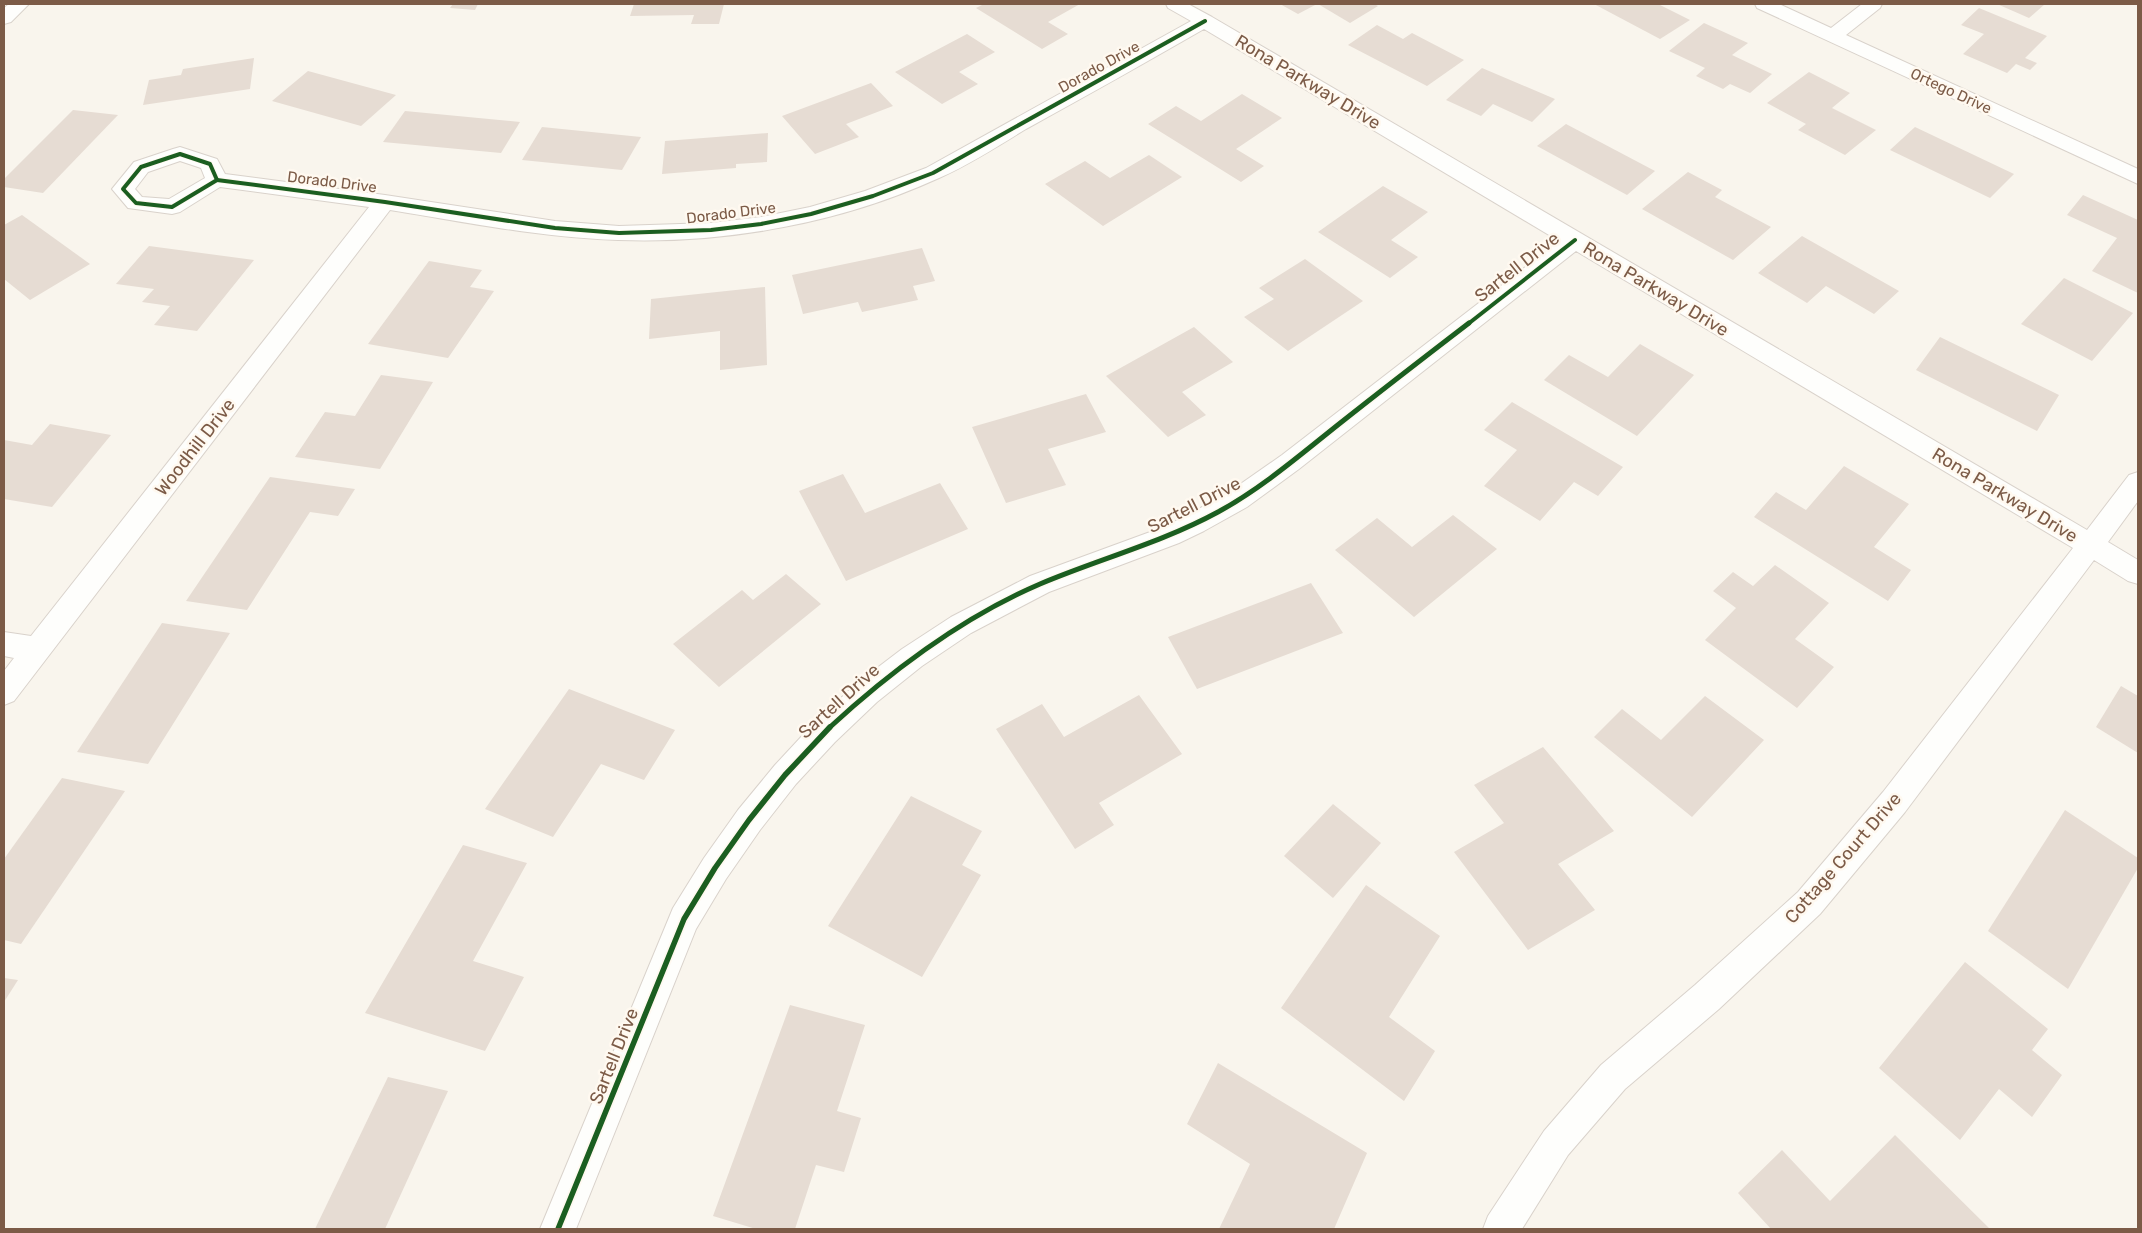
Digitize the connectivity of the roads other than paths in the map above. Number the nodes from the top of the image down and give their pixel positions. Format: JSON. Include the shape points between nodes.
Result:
{"nodes":[{"id":1,"x":20,"y":4,"type":"edge"},
{"id":2,"x":1175,"y":4,"type":"edge"},
{"id":3,"x":1764,"y":4,"type":"edge"},
{"id":4,"x":1873,"y":4,"type":"edge"},
{"id":5,"x":4,"y":18,"type":"edge"},
{"id":6,"x":1205,"y":21,"type":"junction"},
{"id":7,"x":1833,"y":36,"type":"junction"},
{"id":8,"x":2138,"y":178,"type":"edge"},
{"id":9,"x":217,"y":180,"type":"dead end"},
{"id":10,"x":385,"y":202,"type":"junction"},
{"id":11,"x":1575,"y":240,"type":"junction"},
{"id":12,"x":2138,"y":482,"type":"edge"},
{"id":13,"x":2090,"y":545,"type":"junction"},
{"id":14,"x":2138,"y":573,"type":"edge"},
{"id":15,"x":4,"y":644,"type":"edge"},
{"id":16,"x":37,"y":649,"type":"junction"},
{"id":17,"x":4,"y":692,"type":"edge"},
{"id":18,"x":558,"y":1229,"type":"edge"},
{"id":19,"x":1501,"y":1229,"type":"edge"}],
"edges":[{"from":1,"to":5,"type":"street"},
{"from":2,"to":6,"type":"street","name":"Rona Parkway Drive"},
{"from":3,"to":7,"type":"street","name":"Ortego Drive"},
{"from":4,"to":7,"type":"street"},
{"from":6,"to":10,"type":"street","name":"Dorado Drive","via":[[933,173],[873,196],[811,214],[711,230],[619,233],[555,228]]},
{"from":6,"to":11,"type":"street","name":"Rona Parkway Drive"},
{"from":7,"to":8,"type":"street","name":"Ortego Drive"},
{"from":9,"to":10,"type":"street","name":"Dorado Drive"},
{"from":10,"to":16,"type":"street","name":"Woodhill Drive"},
{"from":11,"to":13,"type":"street","name":"Rona Parkway Drive"},
{"from":11,"to":18,"type":"street","name":"Sartell Drive","via":[[1256,489],[1186,528],[1014,595],[959,626],[885,676],[808,746],[739,831],[684,919]]},
{"from":12,"to":13,"type":"street","name":"Cottage Court Drive"},
{"from":13,"to":14,"type":"street","name":"Rona Parkway Drive"},
{"from":13,"to":19,"type":"street","name":"Cottage Court Drive","via":[[1894,802],[1809,903],[1707,997],[1613,1077],[1556,1143]]},
{"from":15,"to":16,"type":"street"},
{"from":16,"to":17,"type":"street","name":"Woodhill Drive"}]}
